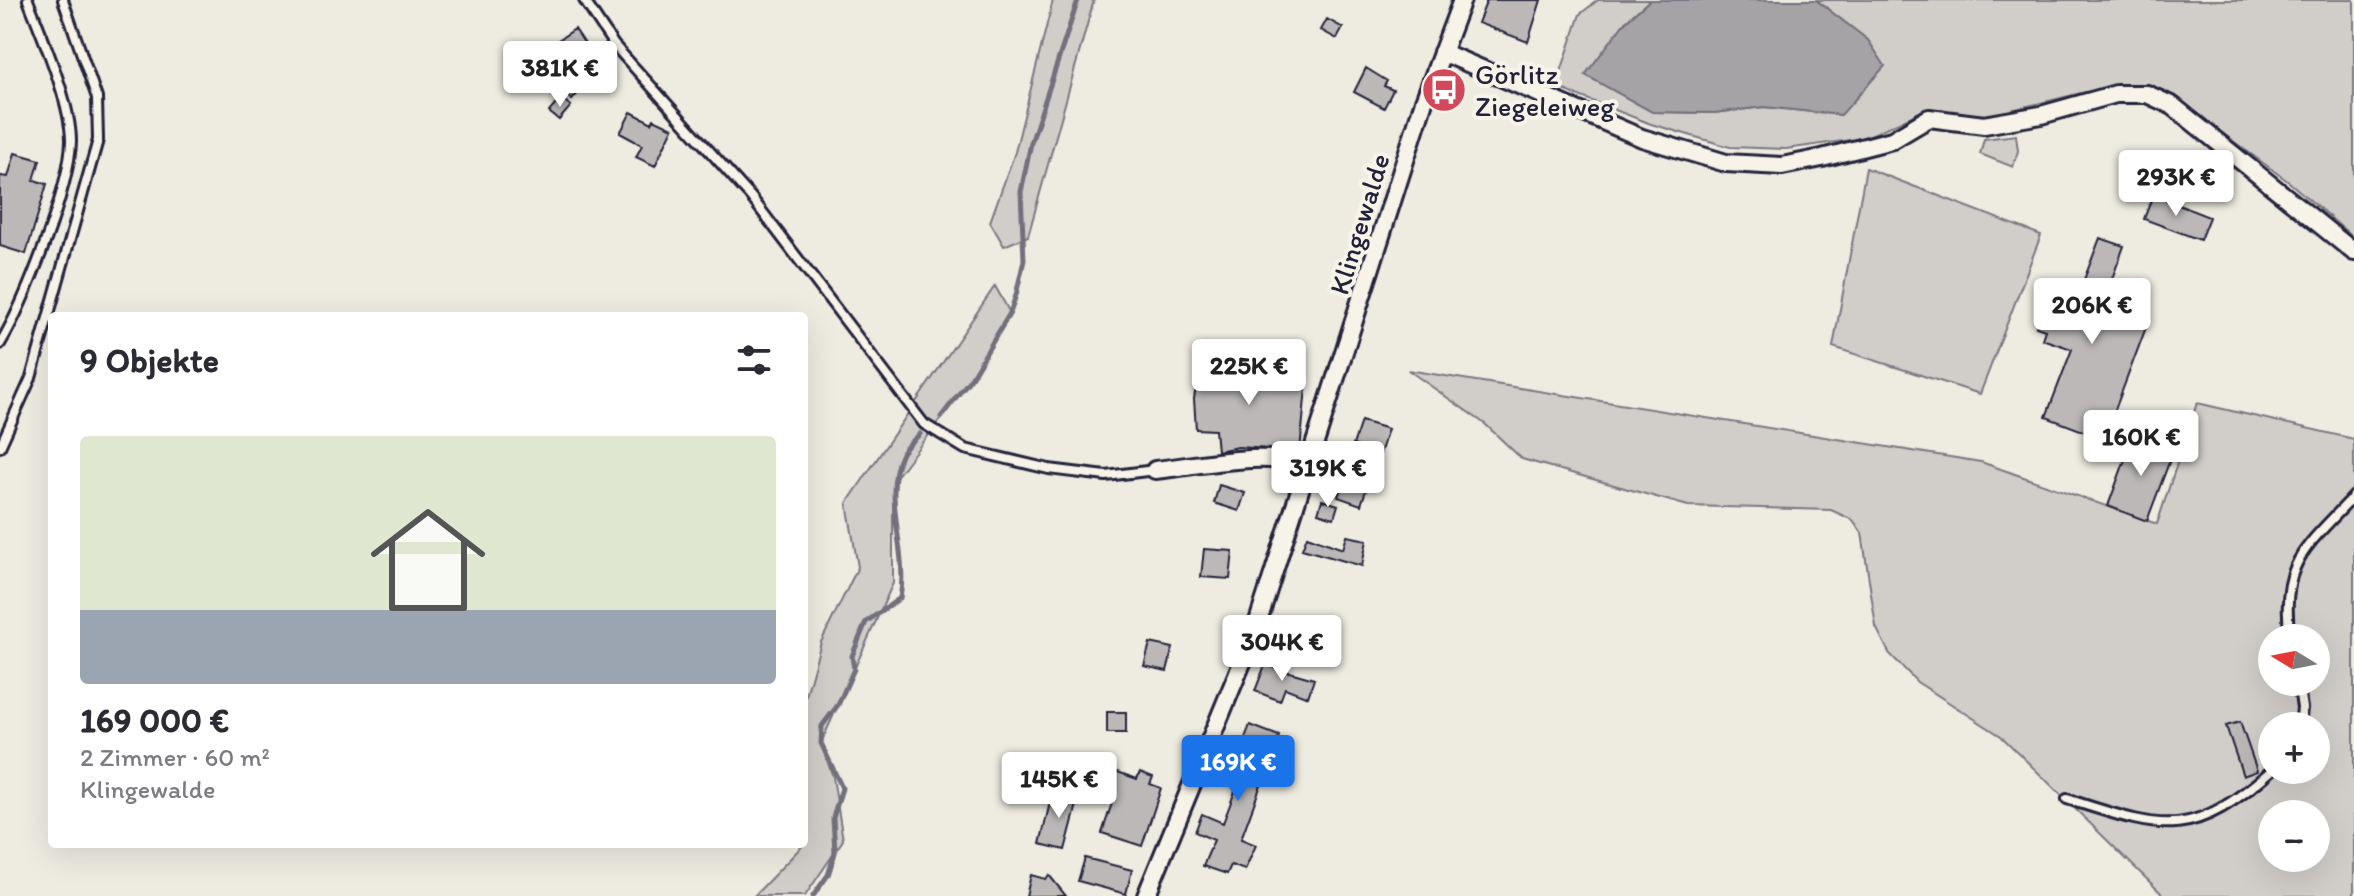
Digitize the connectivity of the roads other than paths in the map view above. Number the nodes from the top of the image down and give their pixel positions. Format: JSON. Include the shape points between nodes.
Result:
{"nodes":[{"id":1,"x":28,"y":0,"type":"edge"},
{"id":2,"x":63,"y":0,"type":"edge"},
{"id":3,"x":584,"y":0,"type":"edge"},
{"id":4,"x":1462,"y":0,"type":"edge"},
{"id":5,"x":1442,"y":52,"type":"junction"},
{"id":6,"x":2354,"y":252,"type":"edge"},
{"id":7,"x":50,"y":312,"type":"edge"},
{"id":8,"x":48,"y":318,"type":"edge"},
{"id":9,"x":0,"y":344,"type":"edge"},
{"id":10,"x":0,"y":447,"type":"edge"},
{"id":11,"x":1310,"y":466,"type":"junction"},
{"id":12,"x":1155,"y":470,"type":"joint"},
{"id":13,"x":2354,"y":496,"type":"edge"},
{"id":14,"x":2290,"y":624,"type":"edge"},
{"id":15,"x":2258,"y":782,"type":"edge"},
{"id":16,"x":2067,"y":799,"type":"dead end"},
{"id":17,"x":1146,"y":896,"type":"edge"}],
"edges":[{"from":1,"to":9,"type":"lane","via":[[56,72],[71,141],[56,207],[15,318]]},
{"from":2,"to":7,"type":"lane","via":[[97,98],[98,140]]},
{"from":3,"to":12,"type":"lane","via":[[614,45],[751,197],[924,424],[965,449],[1049,469],[1106,476]]},
{"from":4,"to":5,"type":"street","name":"Klingewalde"},
{"from":5,"to":6,"type":"street","via":[[1642,138],[1726,163],[1754,165],[1782,166],[1892,140],[1929,118],[1984,125],[2116,94],[2147,94],[2173,106]]},
{"from":5,"to":11,"type":"street","name":"Klingewalde"},
{"from":8,"to":10,"type":"lane","via":[[31,378]]},
{"from":11,"to":12,"type":"street","via":[[1227,461]]},
{"from":11,"to":17,"type":"street","name":"Klingewalde","via":[[1255,631]]},
{"from":13,"to":14,"type":"lane","via":[[2296,560],[2288,582]]},
{"from":15,"to":16,"type":"lane","via":[[2210,816],[2184,823],[2145,824]]}]}
